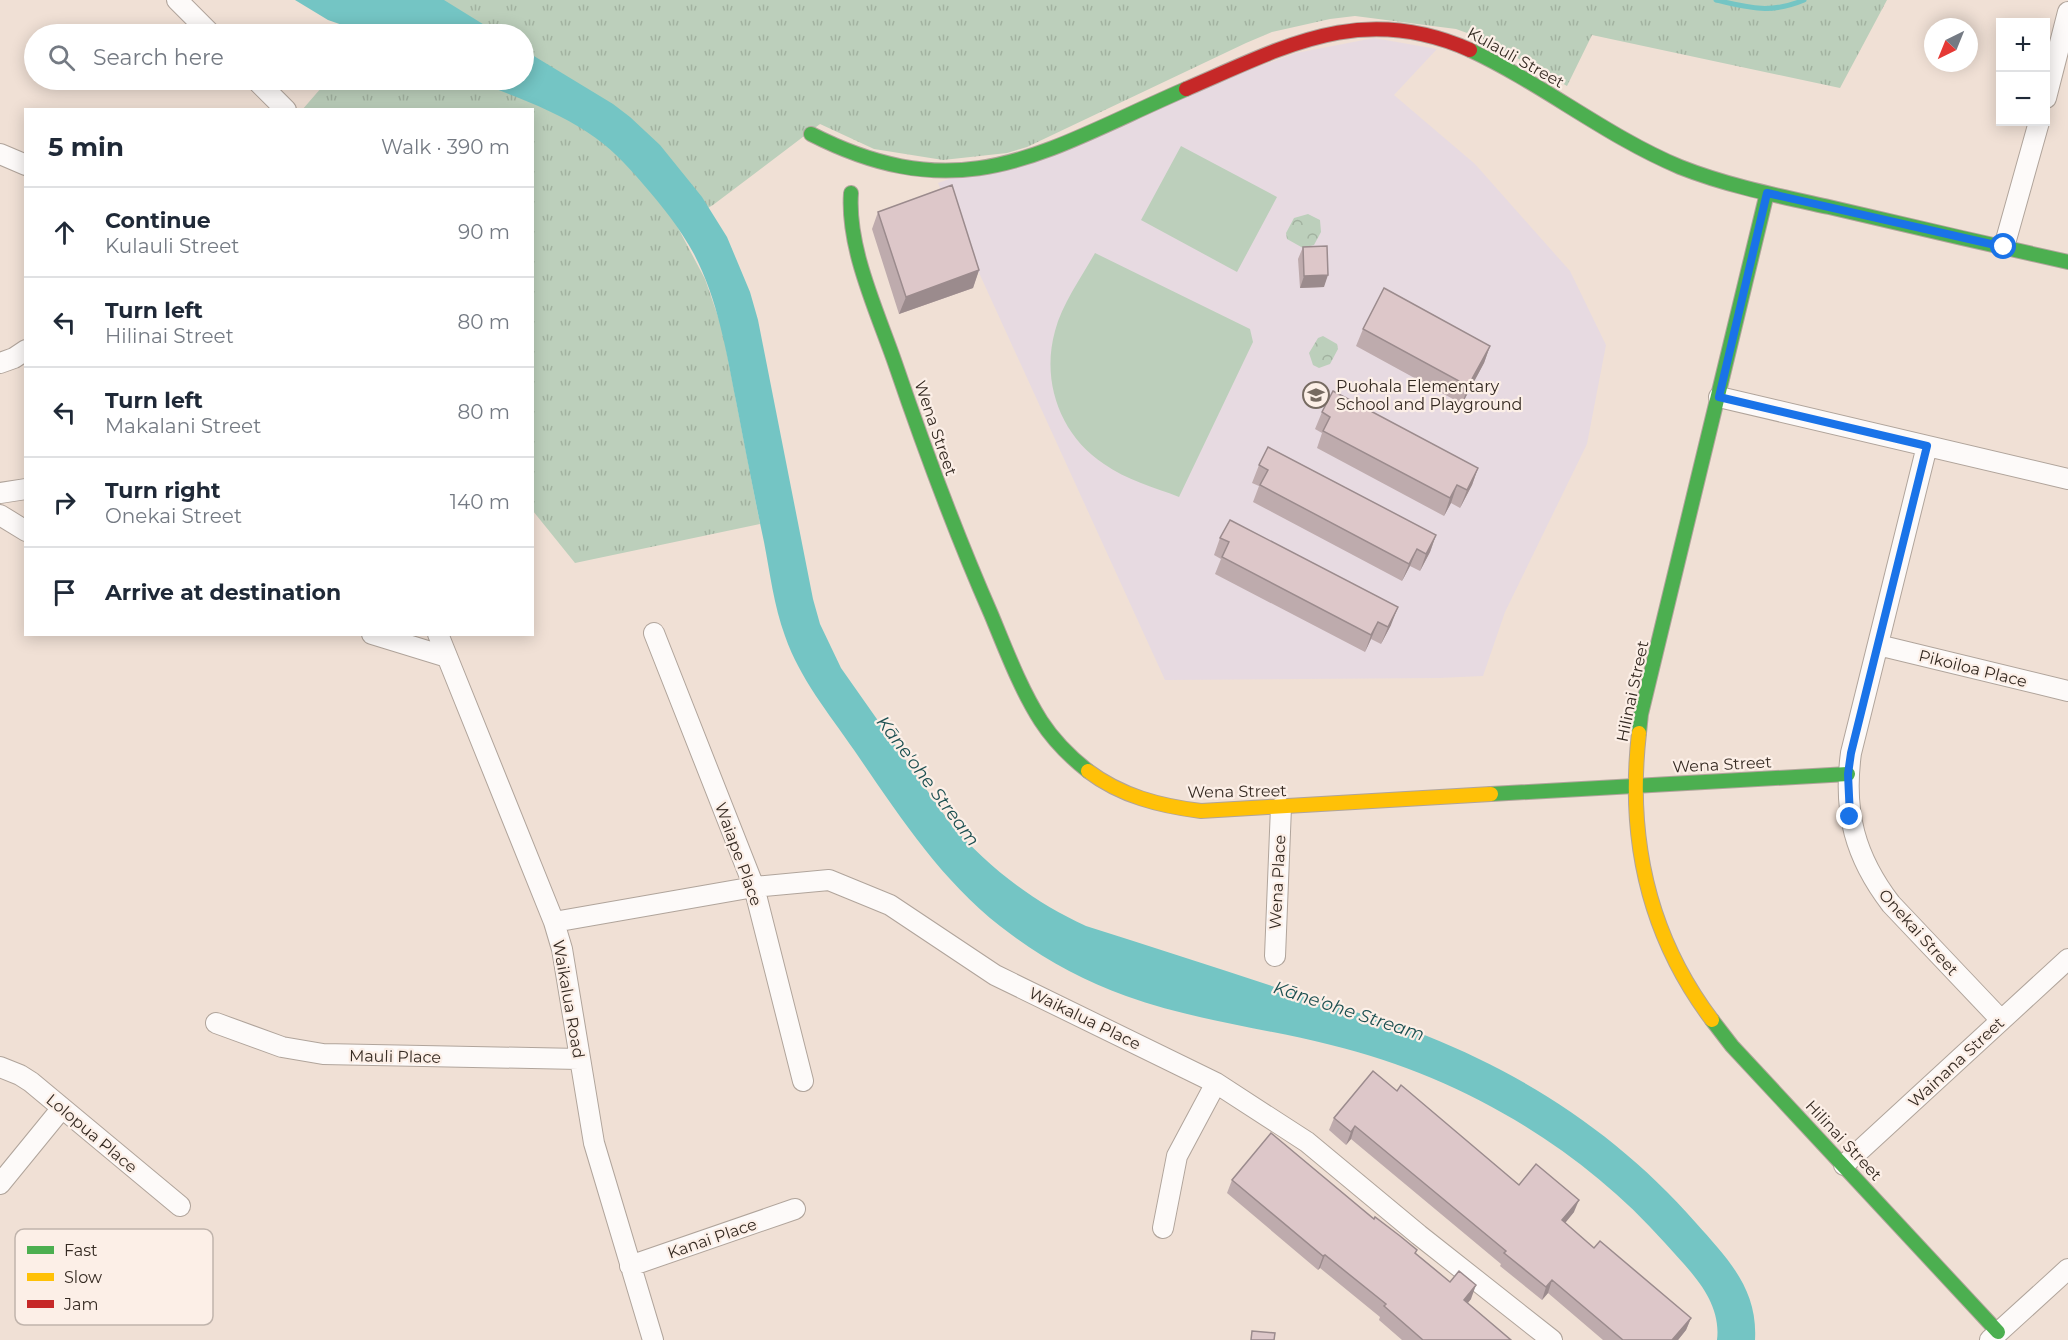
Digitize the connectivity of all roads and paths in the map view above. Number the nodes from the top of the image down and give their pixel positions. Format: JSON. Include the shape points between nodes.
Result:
{"nodes":[{"id":1,"x":177,"y":0,"type":"edge"},
{"id":2,"x":2068,"y":12,"type":"edge"},
{"id":3,"x":202,"y":24,"type":"edge"},
{"id":4,"x":2063,"y":55,"type":"edge"},
{"id":5,"x":2050,"y":88,"type":"edge"},
{"id":6,"x":266,"y":90,"type":"edge"},
{"id":7,"x":284,"y":108,"type":"edge"},
{"id":8,"x":2038,"y":126,"type":"edge"},
{"id":9,"x":811,"y":134,"type":"dead end"},
{"id":10,"x":0,"y":154,"type":"edge"},
{"id":11,"x":24,"y":164,"type":"edge"},
{"id":12,"x":851,"y":193,"type":"dead end"},
{"id":13,"x":1767,"y":193,"type":"junction"},
{"id":14,"x":2004,"y":247,"type":"junction"},
{"id":15,"x":2068,"y":262,"type":"edge"},
{"id":16,"x":24,"y":351,"type":"edge"},
{"id":17,"x":0,"y":363,"type":"edge"},
{"id":18,"x":1719,"y":397,"type":"junction"},
{"id":19,"x":1927,"y":446,"type":"junction"},
{"id":20,"x":2068,"y":479,"type":"edge"},
{"id":21,"x":24,"y":489,"type":"edge"},
{"id":22,"x":0,"y":493,"type":"edge"},
{"id":23,"x":0,"y":515,"type":"edge"},
{"id":24,"x":24,"y":530,"type":"edge"},
{"id":25,"x":654,"y":633,"type":"dead end"},
{"id":26,"x":379,"y":636,"type":"edge"},
{"id":27,"x":439,"y":636,"type":"edge"},
{"id":28,"x":1878,"y":645,"type":"junction"},
{"id":29,"x":447,"y":657,"type":"junction"},
{"id":30,"x":2068,"y":691,"type":"edge"},
{"id":31,"x":1848,"y":774,"type":"junction"},
{"id":32,"x":1634,"y":785,"type":"junction"},
{"id":33,"x":1281,"y":807,"type":"junction"},
{"id":34,"x":754,"y":887,"type":"junction"},
{"id":35,"x":554,"y":922,"type":"junction"},
{"id":36,"x":1275,"y":957,"type":"dead end"},
{"id":37,"x":2068,"y":959,"type":"edge"},
{"id":38,"x":2001,"y":1020,"type":"junction"},
{"id":39,"x":216,"y":1023,"type":"dead end"},
{"id":40,"x":579,"y":1059,"type":"junction"},
{"id":41,"x":0,"y":1067,"type":"edge"},
{"id":42,"x":803,"y":1081,"type":"dead end"},
{"id":43,"x":1216,"y":1083,"type":"junction"},
{"id":44,"x":62,"y":1108,"type":"junction"},
{"id":45,"x":1844,"y":1165,"type":"junction"},
{"id":46,"x":0,"y":1184,"type":"edge"},
{"id":47,"x":180,"y":1206,"type":"dead end"},
{"id":48,"x":795,"y":1209,"type":"dead end"},
{"id":49,"x":1163,"y":1228,"type":"dead end"},
{"id":50,"x":630,"y":1266,"type":"junction"},
{"id":51,"x":2068,"y":1269,"type":"edge"},
{"id":52,"x":1994,"y":1336,"type":"edge"},
{"id":53,"x":653,"y":1340,"type":"edge"},
{"id":54,"x":1552,"y":1340,"type":"edge"}],
"edges":[{"from":1,"to":3,"type":"street"},
{"from":2,"to":4,"type":"street"},
{"from":4,"to":5,"type":"street"},
{"from":6,"to":7,"type":"street"},
{"from":8,"to":14,"type":"street"},
{"from":9,"to":13,"type":"street","name":"Kulauli Street","via":[[883,165],[950,172],[999,166],[1048,150],[1301,42],[1345,30],[1390,28],[1435,35],[1467,47],[1654,156]]},
{"from":10,"to":11,"type":"street"},
{"from":12,"to":33,"type":"street","name":"Wena Street","via":[[854,243],[929,460],[969,565],[1027,696],[1047,730],[1088,772],[1141,800],[1201,811]]},
{"from":13,"to":14,"type":"street","name":"Kulauli Street"},
{"from":13,"to":18,"type":"street","name":"Hilinai Street"},
{"from":14,"to":15,"type":"street","name":"Kulauli Street"},
{"from":16,"to":17,"type":"street"},
{"from":18,"to":19,"type":"street"},
{"from":18,"to":32,"type":"street","name":"Hilinai Street","via":[[1641,714]]},
{"from":19,"to":20,"type":"street"},
{"from":19,"to":28,"type":"street","name":"Onekai Street"},
{"from":21,"to":22,"type":"street"},
{"from":23,"to":24,"type":"street"},
{"from":25,"to":34,"type":"street","name":"Waiape Place"},
{"from":26,"to":29,"type":"street"},
{"from":27,"to":29,"type":"street","name":"Waikalua Road"},
{"from":28,"to":30,"type":"street","name":"Pikoiloa Place"},
{"from":28,"to":31,"type":"street","name":"Onekai Street"},
{"from":29,"to":35,"type":"street","name":"Waikalua Road"},
{"from":31,"to":32,"type":"street","name":"Wena Street"},
{"from":31,"to":38,"type":"street","name":"Onekai Street","via":[[1855,838],[1875,881],[1891,904]]},
{"from":32,"to":33,"type":"street","name":"Wena Street"},
{"from":32,"to":45,"type":"street","name":"Hilinai Street","via":[[1644,878],[1678,968],[1732,1046]]},
{"from":33,"to":36,"type":"street","name":"Wena Place"},
{"from":34,"to":35,"type":"street","name":"Waikalua Place"},
{"from":34,"to":42,"type":"street","name":"Waiape Place"},
{"from":34,"to":43,"type":"street","name":"Waikalua Place","via":[[829,880],[890,905],[995,975]]},
{"from":35,"to":40,"type":"street","name":"Waikalua Road","via":[[562,949]]},
{"from":37,"to":38,"type":"street","name":"Wainana Street"},
{"from":38,"to":45,"type":"street","name":"Wainana Street"},
{"from":39,"to":40,"type":"street","name":"Mauli Place","via":[[282,1047],[323,1054]]},
{"from":40,"to":50,"type":"street","name":"Waikalua Road","via":[[594,1143]]},
{"from":41,"to":44,"type":"street","name":"Lolopua Place","via":[[31,1082]]},
{"from":43,"to":49,"type":"street","via":[[1177,1156]]},
{"from":43,"to":54,"type":"street","name":"Waikalua Place","via":[[1307,1142]]},
{"from":44,"to":46,"type":"street"},
{"from":44,"to":47,"type":"street","name":"Lolopua Place"},
{"from":45,"to":52,"type":"street","name":"Hilinai Street"},
{"from":48,"to":50,"type":"street","name":"Kanai Place"},
{"from":50,"to":53,"type":"street","name":"Waikalua Road"},
{"from":51,"to":52,"type":"street"}]}
